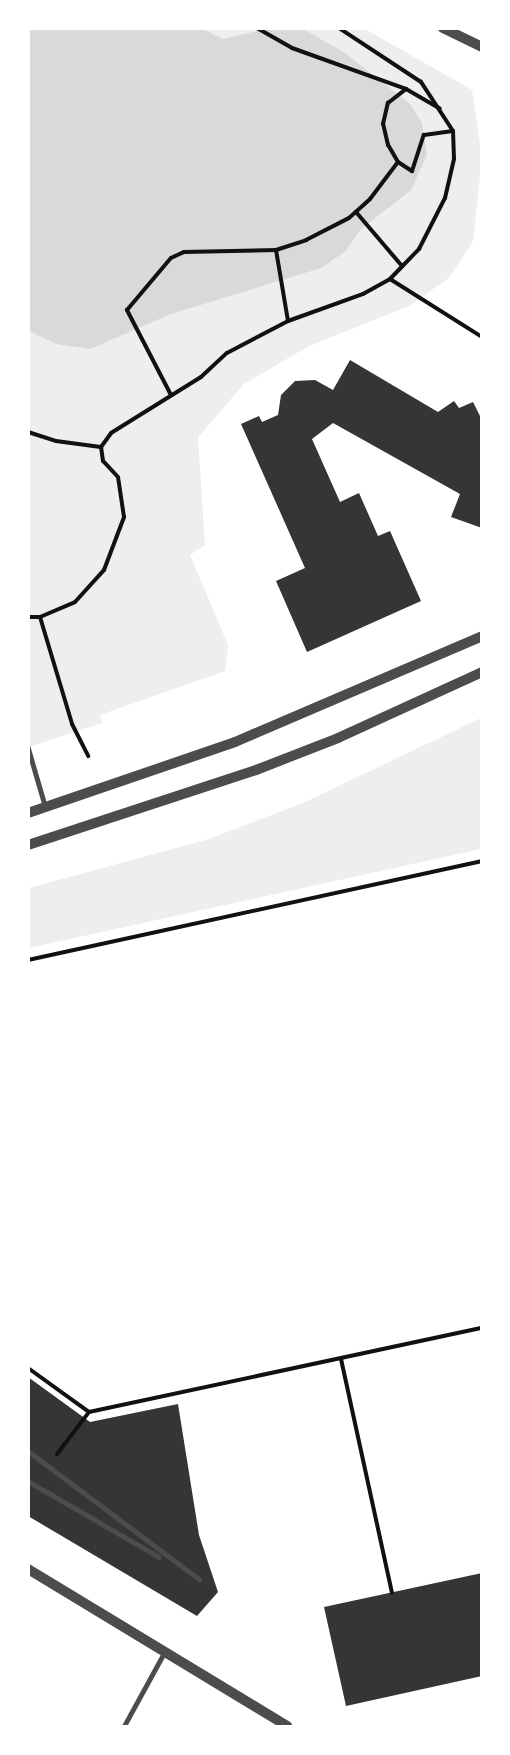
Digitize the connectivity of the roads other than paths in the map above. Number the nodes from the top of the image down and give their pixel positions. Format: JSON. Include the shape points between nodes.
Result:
{"nodes":[{"id":1,"x":443,"y":28,"type":"edge"},
{"id":2,"x":482,"y":47,"type":"edge"},
{"id":3,"x":482,"y":636,"type":"edge"},
{"id":4,"x":482,"y":672,"type":"edge"},
{"id":5,"x":28,"y":747,"type":"edge"},
{"id":6,"x":46,"y":808,"type":"junction"},
{"id":7,"x":28,"y":813,"type":"edge"},
{"id":8,"x":28,"y":845,"type":"edge"},
{"id":9,"x":28,"y":1450,"type":"edge"},
{"id":10,"x":28,"y":1481,"type":"edge"},
{"id":11,"x":159,"y":1557,"type":"dead end"},
{"id":12,"x":28,"y":1569,"type":"edge"},
{"id":13,"x":199,"y":1580,"type":"dead end"},
{"id":14,"x":165,"y":1652,"type":"junction"},
{"id":15,"x":124,"y":1726,"type":"edge"},
{"id":16,"x":287,"y":1726,"type":"edge"}],
"edges":[{"from":1,"to":2,"type":"street"},
{"from":3,"to":6,"type":"street","via":[[235,742]]},
{"from":4,"to":8,"type":"street","via":[[338,738],[256,770]]},
{"from":5,"to":6,"type":"lane"},
{"from":6,"to":7,"type":"street"},
{"from":9,"to":13,"type":"lane"},
{"from":10,"to":11,"type":"lane"},
{"from":12,"to":14,"type":"street"},
{"from":14,"to":15,"type":"lane"},
{"from":14,"to":16,"type":"street"}]}
